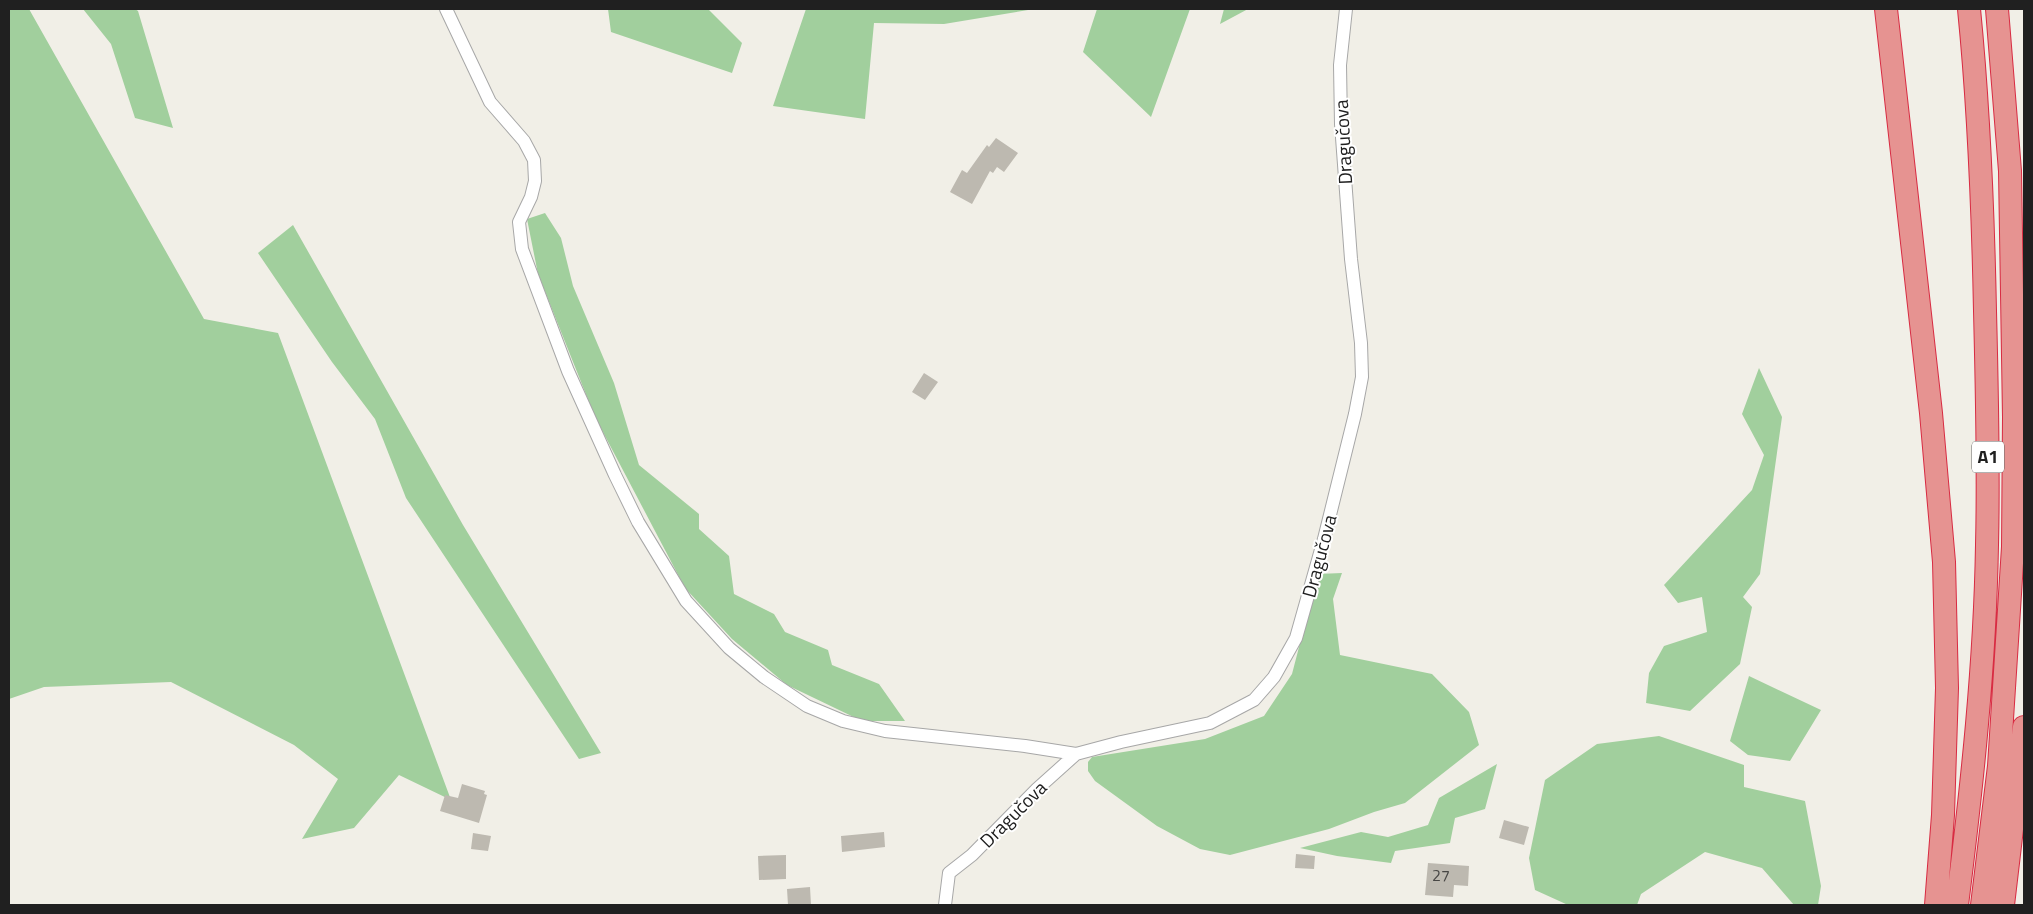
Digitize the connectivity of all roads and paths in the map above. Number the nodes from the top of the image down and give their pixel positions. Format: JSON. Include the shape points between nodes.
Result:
{"nodes":[{"id":1,"x":446,"y":9,"type":"edge"},
{"id":2,"x":1346,"y":9,"type":"edge"},
{"id":3,"x":1886,"y":9,"type":"edge"},
{"id":4,"x":1969,"y":9,"type":"edge"},
{"id":5,"x":1997,"y":9,"type":"edge"},
{"id":6,"x":2024,"y":727,"type":"edge"},
{"id":7,"x":1076,"y":754,"type":"junction"},
{"id":8,"x":945,"y":905,"type":"edge"},
{"id":9,"x":1936,"y":905,"type":"edge"},
{"id":10,"x":1957,"y":905,"type":"edge"},
{"id":11,"x":1982,"y":905,"type":"edge"},
{"id":12,"x":2003,"y":905,"type":"edge"}],
"edges":[{"from":1,"to":7,"type":"street","via":[[490,102],[524,141],[534,160],[536,181],[519,222],[525,258],[568,371],[615,475],[638,522],[686,601],[729,648],[807,706],[843,720],[885,730]]},
{"from":2,"to":7,"type":"street","name":"Dragučova","via":[[1340,65],[1341,124],[1362,377],[1324,539],[1296,638],[1274,677],[1254,700],[1210,723]]},
{"from":3,"to":9,"type":"highway","via":[[1931,413],[1944,562],[1947,688]]},
{"from":4,"to":10,"type":"highway","number":"A1","via":[[1982,172],[1988,547],[1973,770]]},
{"from":5,"to":11,"type":"highway","number":"A1","via":[[2010,171],[2013,547],[1999,766]]},
{"from":6,"to":12,"type":"highway"},
{"from":7,"to":8,"type":"street","name":"Dragučova","via":[[972,855],[949,873]]}]}
